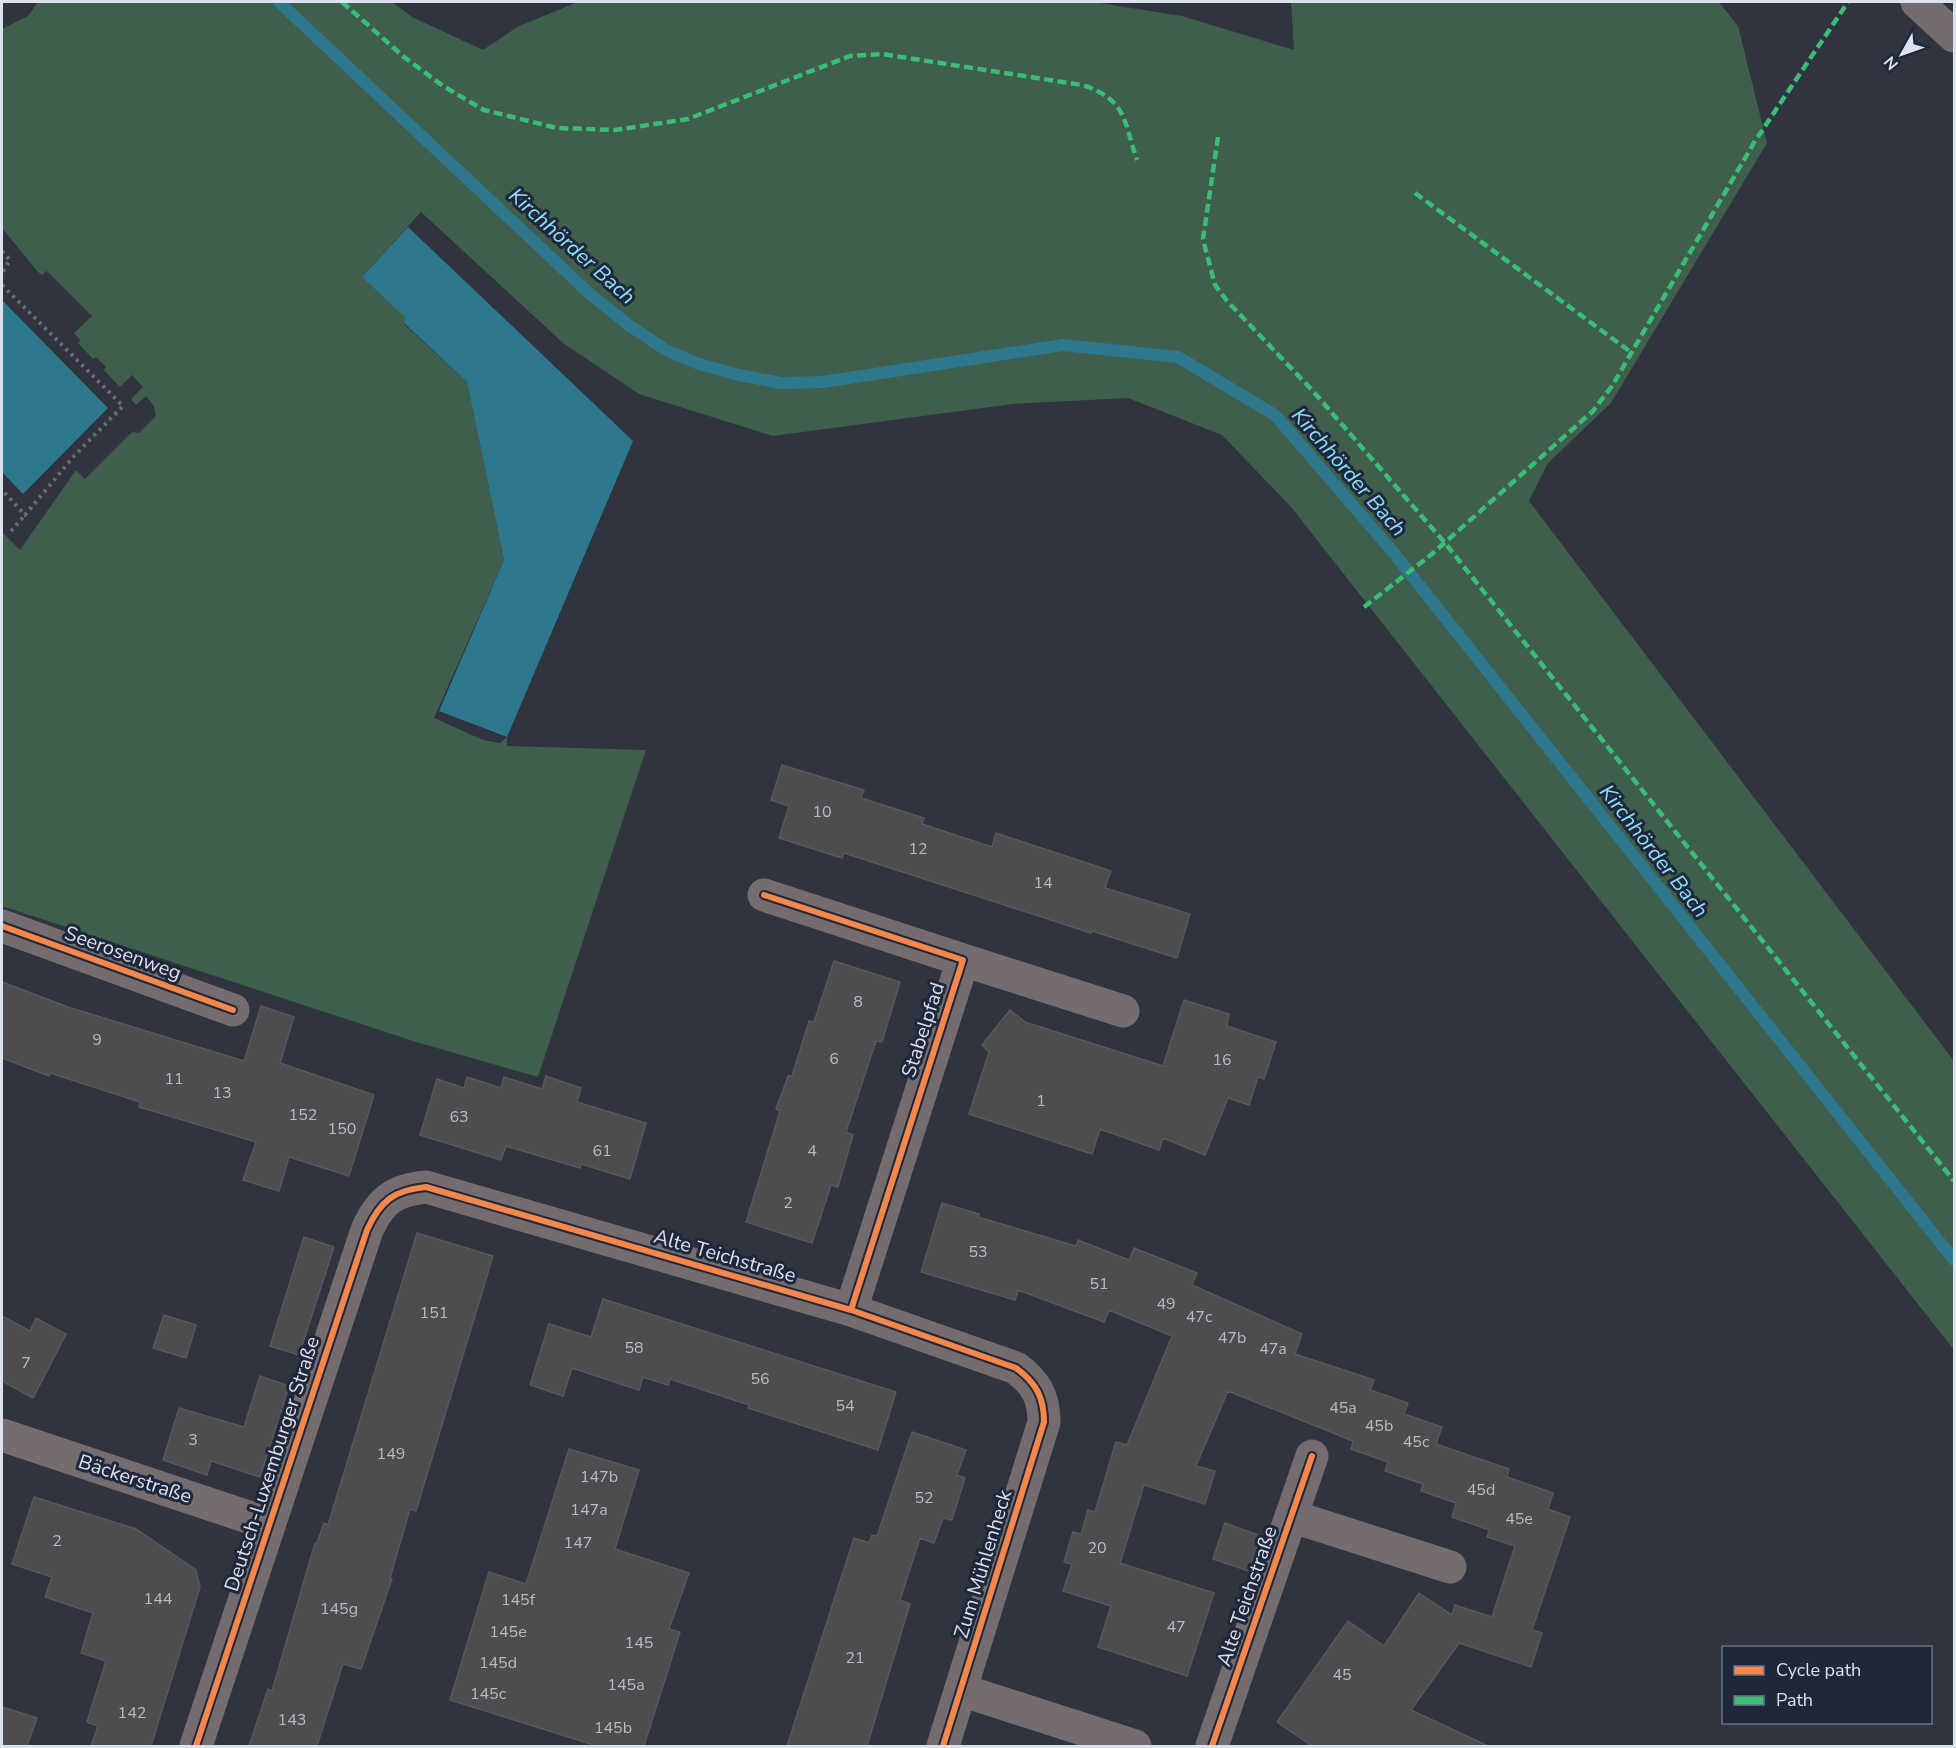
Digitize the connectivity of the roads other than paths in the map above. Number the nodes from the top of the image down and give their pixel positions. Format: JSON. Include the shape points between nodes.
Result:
{"nodes":[{"id":1,"x":1917,"y":2,"type":"edge"},
{"id":2,"x":1954,"y":36,"type":"edge"},
{"id":3,"x":764,"y":895,"type":"dead end"},
{"id":4,"x":2,"y":926,"type":"edge"},
{"id":5,"x":963,"y":960,"type":"junction"},
{"id":6,"x":233,"y":1010,"type":"dead end"},
{"id":7,"x":1124,"y":1011,"type":"dead end"},
{"id":8,"x":390,"y":1197,"type":"joint"},
{"id":9,"x":851,"y":1310,"type":"junction"},
{"id":10,"x":1039,"y":1391,"type":"joint"},
{"id":11,"x":2,"y":1435,"type":"edge"},
{"id":12,"x":1312,"y":1456,"type":"dead end"},
{"id":13,"x":1292,"y":1516,"type":"junction"},
{"id":14,"x":269,"y":1524,"type":"junction"},
{"id":15,"x":1450,"y":1567,"type":"dead end"},
{"id":16,"x":961,"y":1689,"type":"junction"},
{"id":17,"x":196,"y":1746,"type":"edge"},
{"id":18,"x":944,"y":1746,"type":"edge"},
{"id":19,"x":1135,"y":1746,"type":"edge"},
{"id":20,"x":1212,"y":1746,"type":"edge"}],
"edges":[{"from":1,"to":2,"type":"street"},
{"from":3,"to":5,"type":"street"},
{"from":4,"to":6,"type":"street","name":"Seerosenweg"},
{"from":5,"to":7,"type":"street"},
{"from":5,"to":9,"type":"street","name":"Stabelpfad"},
{"from":8,"to":9,"type":"street","name":"Alte Teichstraße","via":[[405,1189],[426,1187]]},
{"from":8,"to":14,"type":"street","name":"Deutsch-Luxemburger Straße","via":[[375,1213],[367,1230]]},
{"from":9,"to":10,"type":"street","name":"Alte Teichstraße","via":[[1016,1368]]},
{"from":10,"to":16,"type":"street","name":"Zum Mühlenheck","via":[[1044,1422]]},
{"from":11,"to":14,"type":"street","name":"Bäckerstraße"},
{"from":12,"to":13,"type":"street","name":"Alte Teichstraße"},
{"from":13,"to":15,"type":"street","name":"Alte Teichstraße"},
{"from":13,"to":20,"type":"street","name":"Alte Teichstraße"},
{"from":14,"to":17,"type":"street","name":"Deutsch-Luxemburger Straße"},
{"from":16,"to":18,"type":"street","name":"Zum Mühlenheck"},
{"from":16,"to":19,"type":"street"}]}
